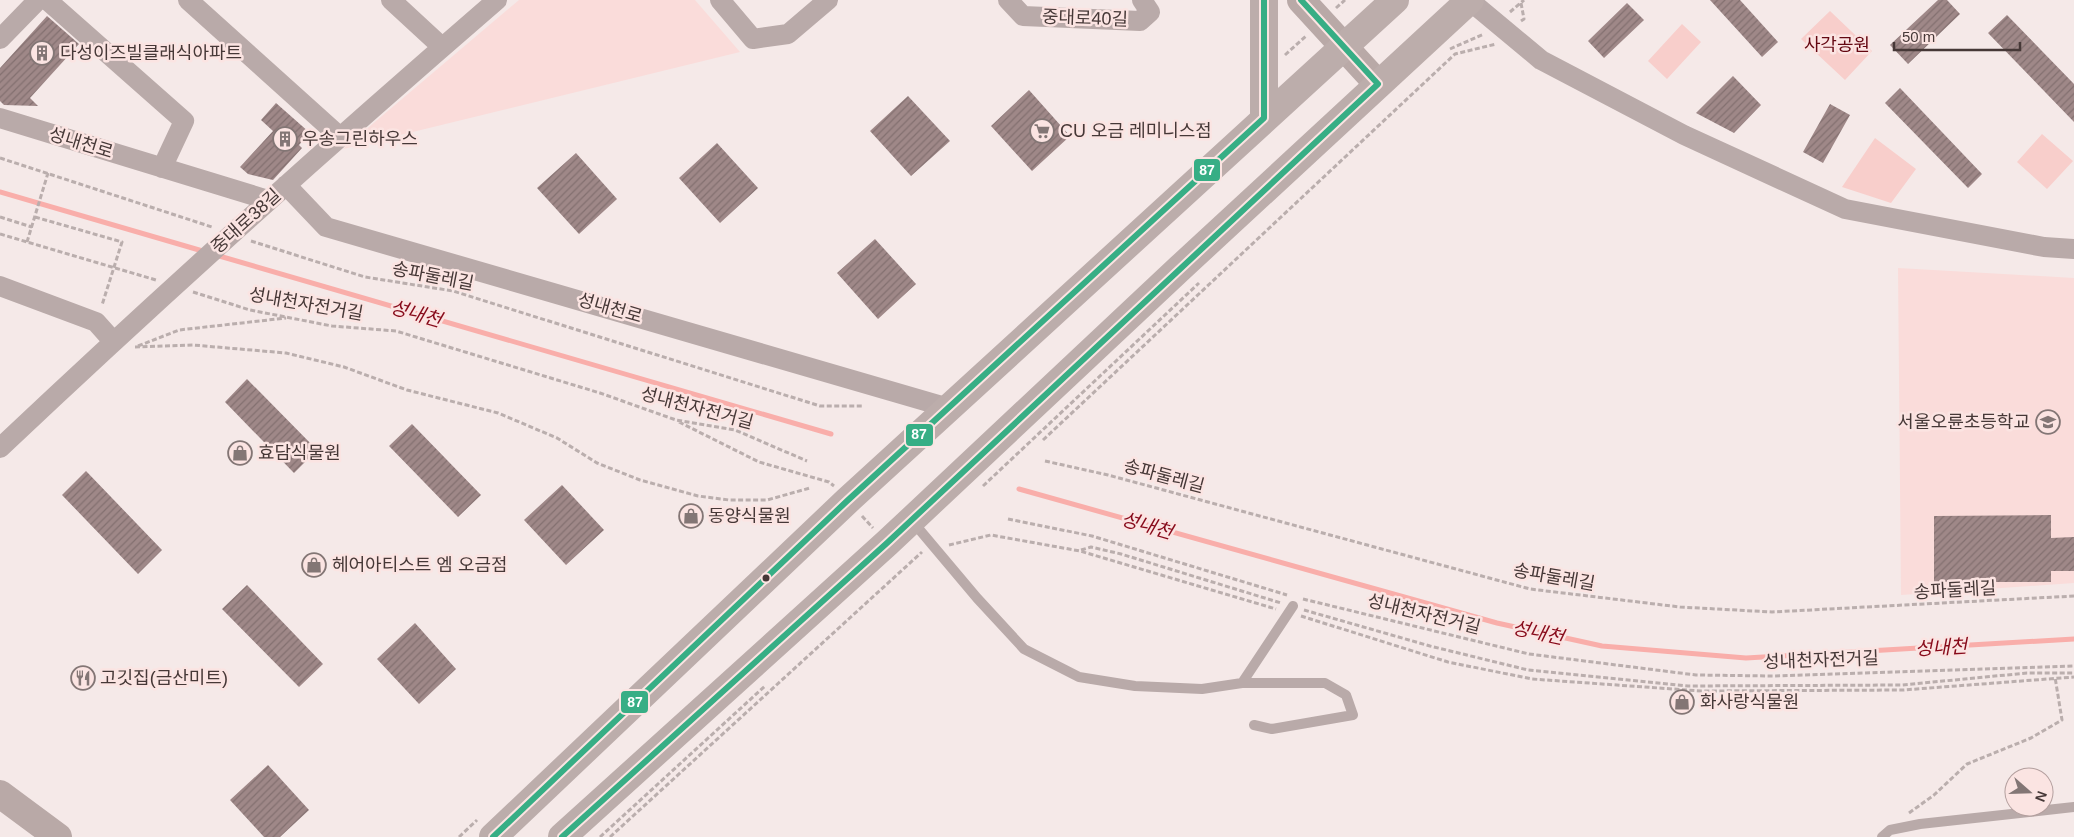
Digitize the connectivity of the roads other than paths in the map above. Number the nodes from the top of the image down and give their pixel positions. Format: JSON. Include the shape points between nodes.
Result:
{"nodes":[{"id":1,"x":38,"y":0,"type":"edge"},
{"id":2,"x":47,"y":0,"type":"edge"},
{"id":3,"x":188,"y":0,"type":"edge"},
{"id":4,"x":391,"y":0,"type":"edge"},
{"id":5,"x":497,"y":0,"type":"edge"},
{"id":6,"x":720,"y":0,"type":"edge"},
{"id":7,"x":828,"y":0,"type":"edge"},
{"id":8,"x":1008,"y":0,"type":"edge"},
{"id":9,"x":1142,"y":0,"type":"edge"},
{"id":10,"x":1264,"y":0,"type":"edge"},
{"id":11,"x":1301,"y":0,"type":"edge"},
{"id":12,"x":1394,"y":0,"type":"edge"},
{"id":13,"x":1469,"y":0,"type":"edge"},
{"id":14,"x":0,"y":39,"type":"edge"},
{"id":15,"x":442,"y":47,"type":"junction"},
{"id":16,"x":1344,"y":47,"type":"junction"},
{"id":17,"x":1378,"y":84,"type":"junction"},
{"id":18,"x":0,"y":118,"type":"edge"},
{"id":19,"x":1264,"y":118,"type":"junction"},
{"id":20,"x":339,"y":136,"type":"junction"},
{"id":21,"x":162,"y":168,"type":"junction"},
{"id":22,"x":286,"y":185,"type":"junction"},
{"id":23,"x":265,"y":203,"type":"junction"},
{"id":24,"x":2074,"y":249,"type":"edge"},
{"id":25,"x":2,"y":290,"type":"edge"},
{"id":26,"x":113,"y":342,"type":"junction"},
{"id":27,"x":948,"y":408,"type":"junction"},
{"id":28,"x":0,"y":448,"type":"edge"},
{"id":29,"x":911,"y":521,"type":"junction"},
{"id":30,"x":1293,"y":606,"type":"road end"},
{"id":31,"x":1242,"y":683,"type":"junction"},
{"id":32,"x":1254,"y":725,"type":"dead end"},
{"id":33,"x":0,"y":794,"type":"edge"},
{"id":34,"x":2074,"y":807,"type":"edge"},
{"id":35,"x":58,"y":837,"type":"edge"},
{"id":36,"x":493,"y":837,"type":"edge"},
{"id":37,"x":562,"y":837,"type":"edge"},
{"id":38,"x":1882,"y":837,"type":"edge"}],
"edges":[{"from":1,"to":14,"type":"street"},
{"from":2,"to":21,"type":"street","via":[[184,121]]},
{"from":3,"to":20,"type":"street"},
{"from":4,"to":15,"type":"street"},
{"from":5,"to":15,"type":"street","name":"중대로38길"},
{"from":6,"to":7,"type":"street","via":[[753,39],[788,34]]},
{"from":8,"to":9,"type":"street","name":"중대로40길","via":[[1022,16],[1140,20],[1150,12]]},
{"from":10,"to":19,"type":"main road"},
{"from":11,"to":16,"type":"main road"},
{"from":12,"to":16,"type":"main road"},
{"from":13,"to":17,"type":"main road"},
{"from":13,"to":24,"type":"street","via":[[1541,60],[1676,131],[1845,209]]},
{"from":15,"to":20,"type":"street","name":"중대로38길"},
{"from":16,"to":17,"type":"main road"},
{"from":16,"to":19,"type":"main road"},
{"from":17,"to":29,"type":"main road"},
{"from":18,"to":21,"type":"street","name":"성내천로"},
{"from":19,"to":27,"type":"main road"},
{"from":20,"to":22,"type":"street","name":"중대로38길"},
{"from":21,"to":23,"type":"street","name":"성내천로"},
{"from":22,"to":23,"type":"street","name":"중대로38길"},
{"from":22,"to":27,"type":"street","name":"성내천로","via":[[326,227]]},
{"from":23,"to":26,"type":"street","name":"중대로38길"},
{"from":25,"to":26,"type":"street","via":[[96,322]]},
{"from":26,"to":28,"type":"street","name":"중대로38길"},
{"from":27,"to":36,"type":"main road"},
{"from":29,"to":31,"type":"lane","via":[[1024,649],[1079,677],[1135,686],[1202,689]]},
{"from":29,"to":37,"type":"main road"},
{"from":30,"to":31,"type":"lane"},
{"from":31,"to":32,"type":"lane","via":[[1325,683],[1346,695],[1353,715],[1272,729]]},
{"from":33,"to":35,"type":"main road"},
{"from":34,"to":38,"type":"lane","via":[[1920,824],[1890,830]]}]}
